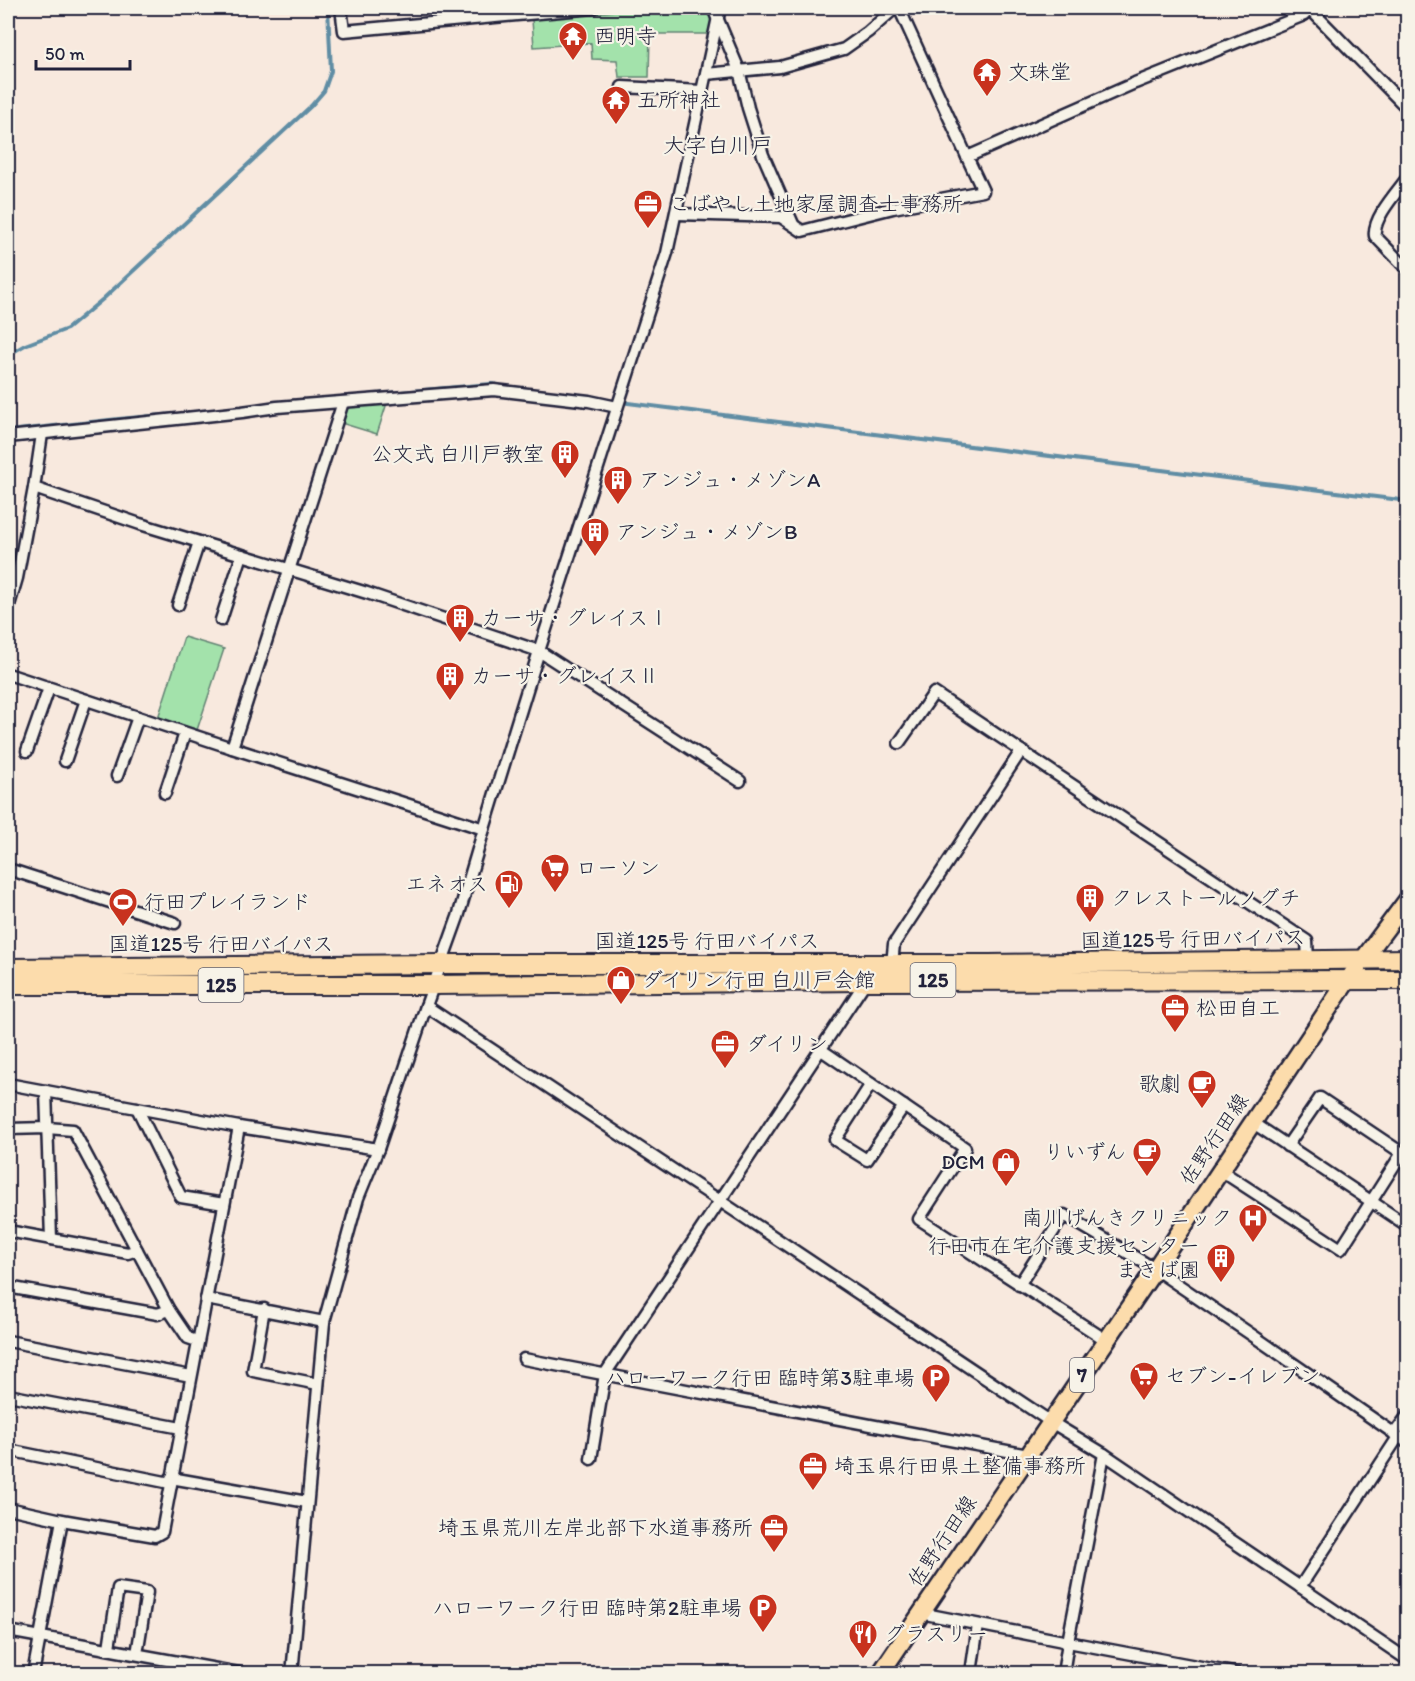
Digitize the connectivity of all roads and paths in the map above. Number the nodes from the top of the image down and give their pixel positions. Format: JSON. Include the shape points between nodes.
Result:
{"nodes":[{"id":1,"x":341,"y":8,"type":"edge"},
{"id":2,"x":594,"y":8,"type":"edge"},
{"id":3,"x":713,"y":8,"type":"edge"},
{"id":4,"x":720,"y":8,"type":"edge"},
{"id":5,"x":897,"y":8,"type":"edge"},
{"id":6,"x":1309,"y":8,"type":"edge"},
{"id":7,"x":718,"y":19,"type":"junction"},
{"id":8,"x":739,"y":70,"type":"junction"},
{"id":9,"x":706,"y":74,"type":"junction"},
{"id":10,"x":622,"y":87,"type":"dead end"},
{"id":11,"x":702,"y":91,"type":"junction"},
{"id":12,"x":1407,"y":109,"type":"edge"},
{"id":13,"x":967,"y":157,"type":"junction"},
{"id":14,"x":1407,"y":177,"type":"edge"},
{"id":15,"x":676,"y":214,"type":"junction"},
{"id":16,"x":793,"y":224,"type":"junction"},
{"id":17,"x":1407,"y":270,"type":"edge"},
{"id":18,"x":343,"y":402,"type":"junction"},
{"id":19,"x":618,"y":407,"type":"junction"},
{"id":20,"x":42,"y":434,"type":"junction"},
{"id":21,"x":8,"y":437,"type":"edge"},
{"id":22,"x":34,"y":488,"type":"junction"},
{"id":23,"x":199,"y":542,"type":"junction"},
{"id":24,"x":242,"y":555,"type":"junction"},
{"id":25,"x":290,"y":570,"type":"junction"},
{"id":26,"x":178,"y":605,"type":"dead end"},
{"id":27,"x":8,"y":609,"type":"edge"},
{"id":28,"x":221,"y":620,"type":"dead end"},
{"id":29,"x":539,"y":651,"type":"junction"},
{"id":30,"x":8,"y":674,"type":"edge"},
{"id":31,"x":49,"y":688,"type":"junction"},
{"id":32,"x":86,"y":700,"type":"junction"},
{"id":33,"x":138,"y":717,"type":"junction"},
{"id":34,"x":185,"y":733,"type":"junction"},
{"id":35,"x":899,"y":743,"type":"dead end"},
{"id":36,"x":232,"y":748,"type":"junction"},
{"id":37,"x":1021,"y":750,"type":"junction"},
{"id":38,"x":27,"y":751,"type":"dead end"},
{"id":39,"x":65,"y":760,"type":"dead end"},
{"id":40,"x":117,"y":776,"type":"dead end"},
{"id":41,"x":740,"y":781,"type":"dead end"},
{"id":42,"x":165,"y":793,"type":"dead end"},
{"id":43,"x":484,"y":829,"type":"junction"},
{"id":44,"x":8,"y":869,"type":"edge"},
{"id":45,"x":1407,"y":899,"type":"edge"},
{"id":46,"x":175,"y":923,"type":"dead end"},
{"id":47,"x":1407,"y":959,"type":"edge"},
{"id":48,"x":1308,"y":960,"type":"junction"},
{"id":49,"x":1363,"y":960,"type":"junction"},
{"id":50,"x":892,"y":963,"type":"junction"},
{"id":51,"x":441,"y":964,"type":"junction"},
{"id":52,"x":8,"y":968,"type":"edge"},
{"id":53,"x":1407,"y":980,"type":"edge"},
{"id":54,"x":866,"y":981,"type":"junction"},
{"id":55,"x":1347,"y":981,"type":"junction"},
{"id":56,"x":8,"y":985,"type":"edge"},
{"id":57,"x":434,"y":985,"type":"junction"},
{"id":58,"x":426,"y":1006,"type":"junction"},
{"id":59,"x":820,"y":1049,"type":"junction"},
{"id":60,"x":8,"y":1084,"type":"edge"},
{"id":61,"x":871,"y":1084,"type":"junction"},
{"id":62,"x":46,"y":1091,"type":"junction"},
{"id":63,"x":904,"y":1106,"type":"junction"},
{"id":64,"x":137,"y":1108,"type":"junction"},
{"id":65,"x":1252,"y":1122,"type":"junction"},
{"id":66,"x":239,"y":1127,"type":"junction"},
{"id":67,"x":47,"y":1128,"type":"junction"},
{"id":68,"x":8,"y":1129,"type":"edge"},
{"id":69,"x":1287,"y":1146,"type":"junction"},
{"id":70,"x":378,"y":1149,"type":"junction"},
{"id":71,"x":1220,"y":1170,"type":"junction"},
{"id":72,"x":720,"y":1201,"type":"junction"},
{"id":73,"x":1371,"y":1202,"type":"junction"},
{"id":74,"x":224,"y":1204,"type":"junction"},
{"id":75,"x":1407,"y":1226,"type":"edge"},
{"id":76,"x":8,"y":1231,"type":"edge"},
{"id":77,"x":51,"y":1239,"type":"junction"},
{"id":78,"x":137,"y":1250,"type":"junction"},
{"id":79,"x":1155,"y":1269,"type":"junction"},
{"id":80,"x":1019,"y":1285,"type":"junction"},
{"id":81,"x":8,"y":1287,"type":"edge"},
{"id":82,"x":206,"y":1299,"type":"junction"},
{"id":83,"x":264,"y":1309,"type":"junction"},
{"id":84,"x":169,"y":1310,"type":"junction"},
{"id":85,"x":324,"y":1322,"type":"junction"},
{"id":86,"x":1106,"y":1340,"type":"junction"},
{"id":87,"x":8,"y":1341,"type":"edge"},
{"id":88,"x":197,"y":1341,"type":"junction"},
{"id":89,"x":524,"y":1359,"type":"dead end"},
{"id":90,"x":605,"y":1374,"type":"junction"},
{"id":91,"x":191,"y":1376,"type":"junction"},
{"id":92,"x":318,"y":1384,"type":"junction"},
{"id":93,"x":8,"y":1395,"type":"edge"},
{"id":94,"x":1407,"y":1415,"type":"edge"},
{"id":95,"x":1051,"y":1422,"type":"junction"},
{"id":96,"x":181,"y":1428,"type":"junction"},
{"id":97,"x":1400,"y":1438,"type":"edge"},
{"id":98,"x":8,"y":1450,"type":"edge"},
{"id":99,"x":1104,"y":1454,"type":"junction"},
{"id":100,"x":1028,"y":1455,"type":"junction"},
{"id":101,"x":591,"y":1459,"type":"dead end"},
{"id":102,"x":171,"y":1481,"type":"junction"},
{"id":103,"x":307,"y":1502,"type":"junction"},
{"id":104,"x":8,"y":1508,"type":"edge"},
{"id":105,"x":62,"y":1520,"type":"junction"},
{"id":106,"x":1300,"y":1587,"type":"junction"},
{"id":107,"x":920,"y":1613,"type":"junction"},
{"id":108,"x":978,"y":1625,"type":"junction"},
{"id":109,"x":8,"y":1631,"type":"edge"},
{"id":110,"x":40,"y":1636,"type":"junction"},
{"id":111,"x":1068,"y":1642,"type":"junction"},
{"id":112,"x":109,"y":1648,"type":"junction"},
{"id":113,"x":137,"y":1654,"type":"junction"},
{"id":114,"x":1407,"y":1660,"type":"edge"},
{"id":115,"x":33,"y":1674,"type":"edge"},
{"id":116,"x":244,"y":1674,"type":"edge"},
{"id":117,"x":292,"y":1674,"type":"edge"},
{"id":118,"x":880,"y":1674,"type":"edge"},
{"id":119,"x":972,"y":1674,"type":"edge"},
{"id":120,"x":1063,"y":1674,"type":"edge"},
{"id":121,"x":1239,"y":1674,"type":"edge"}],
"edges":[{"from":1,"to":2,"type":"street","via":[[344,31]]},
{"from":3,"to":7,"type":"street"},
{"from":4,"to":7,"type":"street"},
{"from":5,"to":8,"type":"street","via":[[844,49],[780,67]]},
{"from":5,"to":13,"type":"street"},
{"from":6,"to":12,"type":"street"},
{"from":6,"to":13,"type":"street","via":[[1304,15]]},
{"from":7,"to":8,"type":"street"},
{"from":7,"to":9,"type":"street"},
{"from":8,"to":9,"type":"street"},
{"from":8,"to":16,"type":"street","via":[[763,155]]},
{"from":9,"to":11,"type":"street"},
{"from":10,"to":11,"type":"street"},
{"from":11,"to":15,"type":"street"},
{"from":13,"to":16,"type":"street","via":[[983,192],[893,208],[802,231]]},
{"from":14,"to":17,"type":"street","via":[[1374,230],[1375,236]]},
{"from":15,"to":16,"type":"street","via":[[781,217]]},
{"from":15,"to":19,"type":"street"},
{"from":18,"to":19,"type":"street","via":[[494,390]]},
{"from":18,"to":20,"type":"street"},
{"from":18,"to":25,"type":"street"},
{"from":19,"to":29,"type":"street"},
{"from":20,"to":21,"type":"street"},
{"from":20,"to":22,"type":"street"},
{"from":22,"to":23,"type":"street"},
{"from":22,"to":27,"type":"street"},
{"from":23,"to":24,"type":"street"},
{"from":23,"to":26,"type":"street"},
{"from":24,"to":25,"type":"street"},
{"from":24,"to":28,"type":"street"},
{"from":25,"to":29,"type":"street"},
{"from":25,"to":36,"type":"street"},
{"from":29,"to":41,"type":"street"},
{"from":29,"to":43,"type":"street"},
{"from":30,"to":31,"type":"street"},
{"from":31,"to":32,"type":"street"},
{"from":31,"to":38,"type":"street"},
{"from":32,"to":33,"type":"street"},
{"from":32,"to":39,"type":"street"},
{"from":33,"to":34,"type":"street"},
{"from":33,"to":40,"type":"street"},
{"from":34,"to":36,"type":"street"},
{"from":34,"to":42,"type":"street"},
{"from":35,"to":37,"type":"street","via":[[934,693]]},
{"from":36,"to":43,"type":"street"},
{"from":37,"to":48,"type":"street","via":[[1307,941]]},
{"from":37,"to":50,"type":"street","via":[[894,944]]},
{"from":43,"to":51,"type":"street"},
{"from":44,"to":46,"type":"street"},
{"from":45,"to":49,"type":"main road","name":"佐野行田線","number":"7"},
{"from":47,"to":49,"type":"highway","name":"国道125号 行田バイパス","number":"125"},
{"from":48,"to":49,"type":"highway","name":"国道125号 行田バイパス","number":"125"},
{"from":48,"to":50,"type":"highway","name":"国道125号 行田バイパス","number":"125"},
{"from":49,"to":55,"type":"main road","name":"佐野行田線","number":"7"},
{"from":50,"to":51,"type":"highway","name":"国道125号 行田バイパス","number":"125"},
{"from":51,"to":52,"type":"highway","name":"国道125号 行田バイパス","number":"125"},
{"from":51,"to":57,"type":"street"},
{"from":53,"to":55,"type":"highway","name":"国道125号 行田バイパス","number":"125"},
{"from":54,"to":55,"type":"highway","name":"国道125号 行田バイパス","number":"125"},
{"from":54,"to":57,"type":"highway","name":"国道125号 行田バイパス","number":"125"},
{"from":54,"to":59,"type":"street"},
{"from":55,"to":65,"type":"main road","name":"佐野行田線","number":"7"},
{"from":56,"to":57,"type":"highway","name":"国道125号 行田バイパス","number":"125"},
{"from":57,"to":58,"type":"street"},
{"from":58,"to":70,"type":"street"},
{"from":58,"to":72,"type":"street"},
{"from":59,"to":61,"type":"street"},
{"from":59,"to":72,"type":"street"},
{"from":60,"to":62,"type":"street"},
{"from":61,"to":63,"type":"street"},
{"from":61,"to":63,"type":"street","via":[[836,1140],[867,1160]]},
{"from":62,"to":64,"type":"street"},
{"from":62,"to":67,"type":"street"},
{"from":63,"to":80,"type":"street","via":[[965,1148],[919,1219]]},
{"from":64,"to":66,"type":"street"},
{"from":64,"to":74,"type":"street","via":[[181,1197]]},
{"from":65,"to":69,"type":"street"},
{"from":65,"to":71,"type":"main road","name":"佐野行田線","number":"7"},
{"from":66,"to":70,"type":"street"},
{"from":66,"to":74,"type":"street"},
{"from":67,"to":68,"type":"street"},
{"from":67,"to":77,"type":"street"},
{"from":67,"to":78,"type":"street","via":[[73,1130]]},
{"from":69,"to":73,"type":"street"},
{"from":69,"to":73,"type":"street","via":[[1320,1098],[1402,1153]]},
{"from":70,"to":85,"type":"street","via":[[358,1198]]},
{"from":71,"to":73,"type":"street","via":[[1341,1249]]},
{"from":71,"to":79,"type":"main road","name":"佐野行田線","number":"7"},
{"from":72,"to":90,"type":"street"},
{"from":72,"to":95,"type":"street"},
{"from":73,"to":75,"type":"street"},
{"from":74,"to":82,"type":"street"},
{"from":76,"to":77,"type":"street"},
{"from":77,"to":78,"type":"street","via":[[128,1253]]},
{"from":78,"to":84,"type":"street"},
{"from":79,"to":80,"type":"street","via":[[1064,1215]]},
{"from":79,"to":86,"type":"main road","name":"佐野行田線","number":"7"},
{"from":79,"to":97,"type":"street"},
{"from":80,"to":86,"type":"street"},
{"from":81,"to":84,"type":"street","via":[[158,1314]]},
{"from":82,"to":83,"type":"street"},
{"from":82,"to":88,"type":"street"},
{"from":83,"to":85,"type":"street"},
{"from":83,"to":92,"type":"street","via":[[254,1371]]},
{"from":84,"to":88,"type":"street","via":[[188,1338]]},
{"from":85,"to":92,"type":"street"},
{"from":86,"to":95,"type":"main road","name":"佐野行田線","number":"7"},
{"from":87,"to":91,"type":"street"},
{"from":88,"to":91,"type":"street"},
{"from":89,"to":90,"type":"street"},
{"from":90,"to":100,"type":"street"},
{"from":90,"to":101,"type":"street"},
{"from":91,"to":96,"type":"street"},
{"from":92,"to":103,"type":"street"},
{"from":93,"to":96,"type":"street"},
{"from":94,"to":97,"type":"street"},
{"from":95,"to":99,"type":"street"},
{"from":95,"to":100,"type":"main road","name":"佐野行田線","number":"7"},
{"from":96,"to":102,"type":"street"},
{"from":97,"to":106,"type":"street"},
{"from":98,"to":102,"type":"street"},
{"from":99,"to":106,"type":"street"},
{"from":99,"to":111,"type":"street"},
{"from":100,"to":107,"type":"main road","name":"佐野行田線","number":"7"},
{"from":102,"to":103,"type":"street"},
{"from":102,"to":105,"type":"street","via":[[162,1532],[155,1536]]},
{"from":103,"to":117,"type":"street"},
{"from":104,"to":105,"type":"street"},
{"from":105,"to":110,"type":"street"},
{"from":106,"to":114,"type":"street"},
{"from":107,"to":108,"type":"street"},
{"from":107,"to":118,"type":"main road","name":"佐野行田線","number":"7"},
{"from":108,"to":111,"type":"street"},
{"from":108,"to":119,"type":"street"},
{"from":109,"to":110,"type":"street"},
{"from":110,"to":112,"type":"street"},
{"from":110,"to":115,"type":"street"},
{"from":111,"to":120,"type":"street"},
{"from":111,"to":121,"type":"street"},
{"from":112,"to":113,"type":"street"},
{"from":112,"to":113,"type":"street","via":[[118,1588],[147,1592]]},
{"from":113,"to":116,"type":"street"}]}
